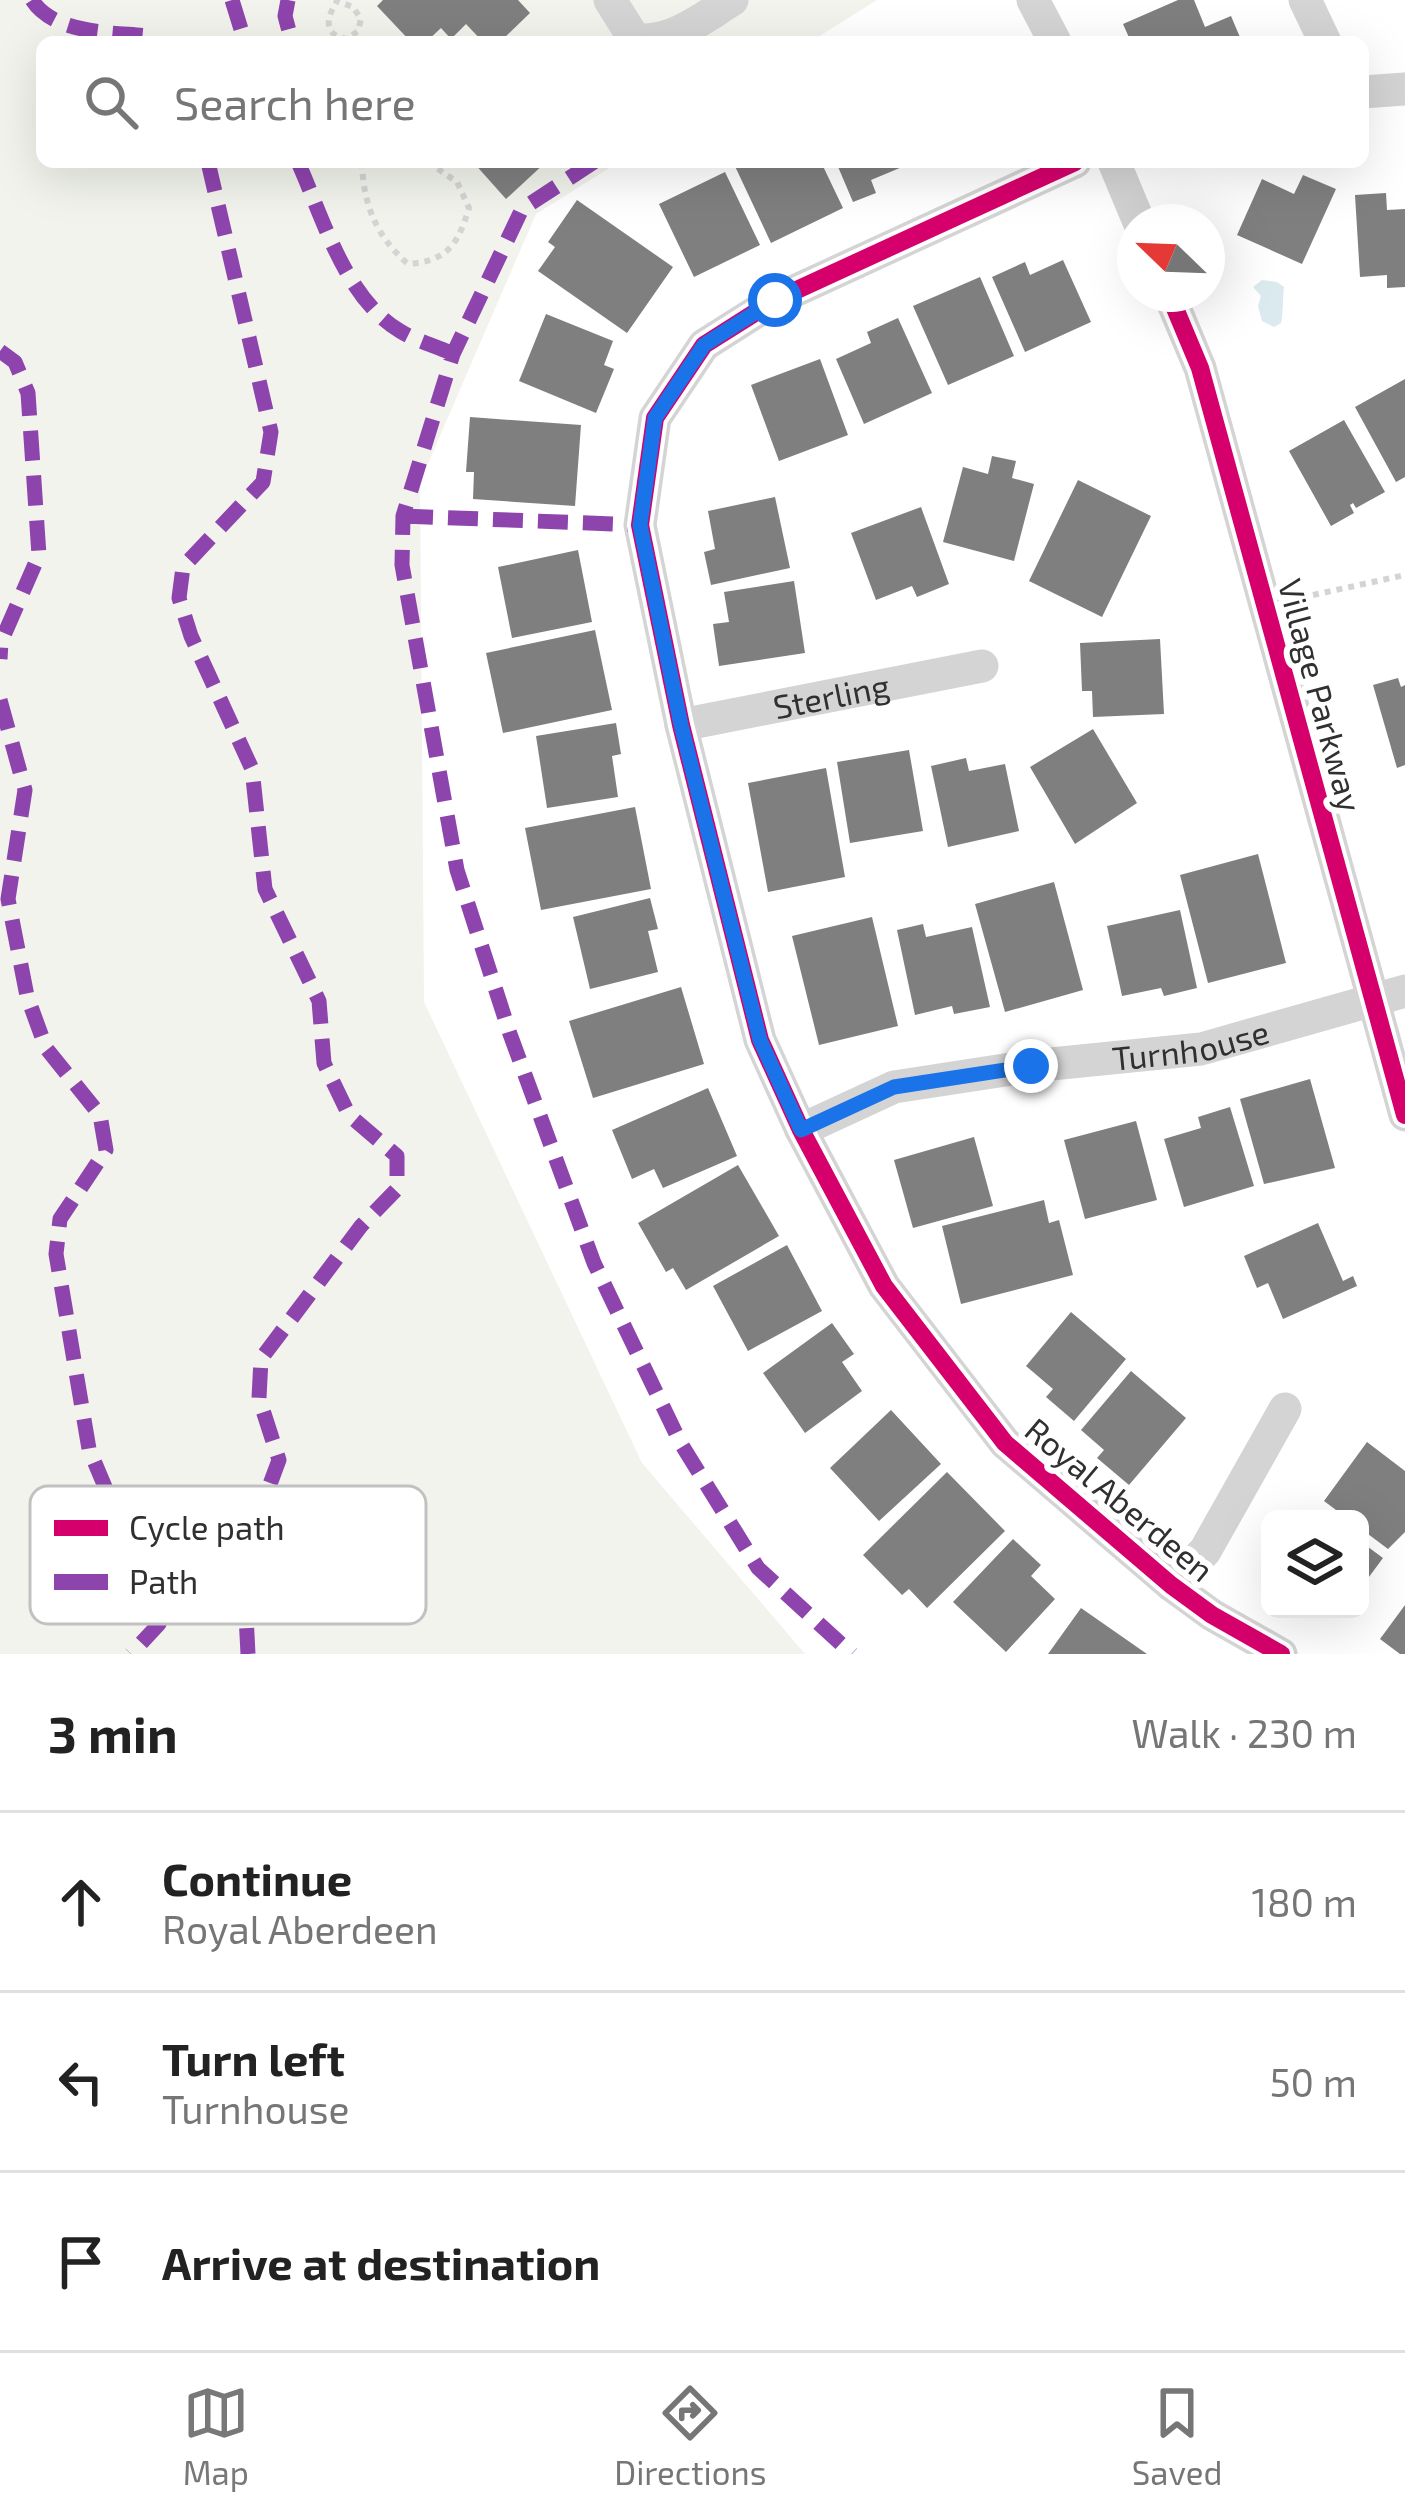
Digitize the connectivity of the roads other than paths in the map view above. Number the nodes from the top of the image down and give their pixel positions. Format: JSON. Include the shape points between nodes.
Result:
{"nodes":[{"id":1,"x":610,"y":0,"type":"edge"},
{"id":2,"x":732,"y":0,"type":"edge"},
{"id":3,"x":1033,"y":0,"type":"edge"},
{"id":4,"x":1305,"y":0,"type":"edge"},
{"id":5,"x":632,"y":36,"type":"edge"},
{"id":6,"x":668,"y":36,"type":"edge"},
{"id":7,"x":1051,"y":36,"type":"edge"},
{"id":8,"x":1322,"y":36,"type":"edge"},
{"id":9,"x":1405,"y":89,"type":"edge"},
{"id":10,"x":1369,"y":92,"type":"edge"},
{"id":11,"x":1062,"y":168,"type":"edge"},
{"id":12,"x":1116,"y":168,"type":"edge"},
{"id":13,"x":1132,"y":204,"type":"edge"},
{"id":14,"x":1177,"y":312,"type":"edge"},
{"id":15,"x":982,"y":666,"type":"dead end"},
{"id":16,"x":681,"y":725,"type":"junction"},
{"id":17,"x":1389,"y":997,"type":"edge"},
{"id":18,"x":1405,"y":1115,"type":"edge"},
{"id":19,"x":801,"y":1130,"type":"junction"},
{"id":20,"x":1285,"y":1408,"type":"dead end"},
{"id":21,"x":1171,"y":1585,"type":"junction"},
{"id":22,"x":1281,"y":1654,"type":"edge"}],
"edges":[{"from":1,"to":5,"type":"street"},
{"from":2,"to":6,"type":"street"},
{"from":3,"to":7,"type":"street"},
{"from":4,"to":8,"type":"street"},
{"from":9,"to":10,"type":"street"},
{"from":11,"to":16,"type":"street","name":"Royal Aberdeen","via":[[775,300],[704,345],[655,418],[640,525]]},
{"from":12,"to":13,"type":"street"},
{"from":14,"to":17,"type":"street","name":"Village Parkway"},
{"from":15,"to":16,"type":"street","name":"Sterling"},
{"from":16,"to":19,"type":"street","name":"Royal Aberdeen","via":[[760,1040]]},
{"from":17,"to":18,"type":"street","name":"Village Parkway"},
{"from":17,"to":19,"type":"street","name":"Turnhouse","via":[[1201,1049],[894,1087]]},
{"from":19,"to":21,"type":"street","name":"Royal Aberdeen","via":[[884,1286],[1005,1443]]},
{"from":20,"to":21,"type":"street","via":[[1205,1551]]},
{"from":21,"to":22,"type":"street","name":"Royal Aberdeen"}]}
